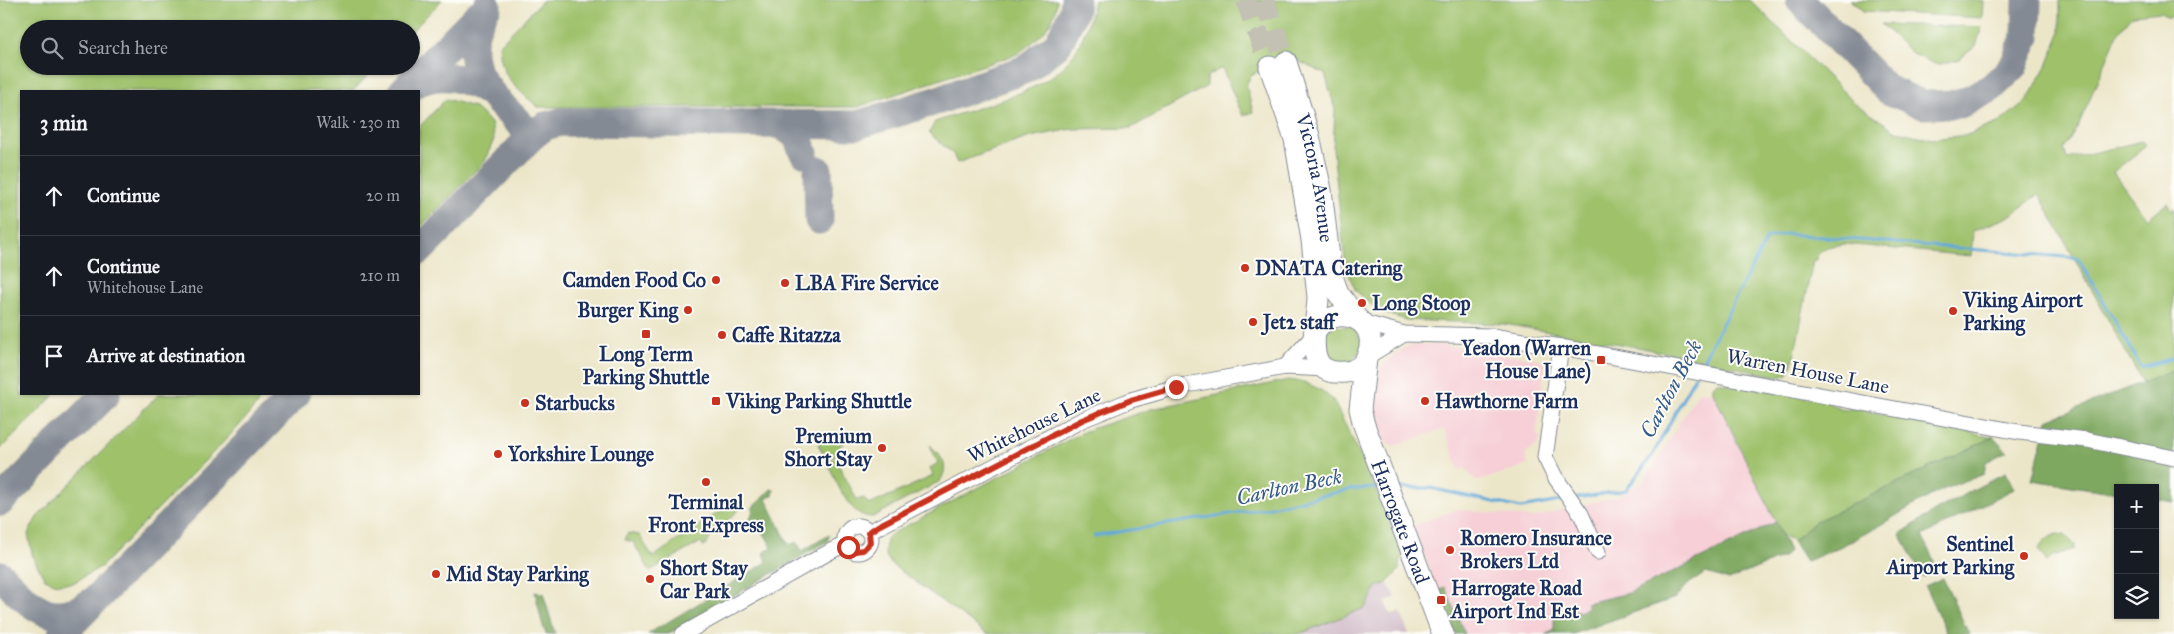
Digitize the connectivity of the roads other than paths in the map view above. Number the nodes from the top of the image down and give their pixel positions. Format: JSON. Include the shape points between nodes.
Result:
{"nodes":[{"id":1,"x":1278,"y":65,"type":"tunnel mouth"},
{"id":2,"x":1313,"y":191,"type":"junction"},
{"id":3,"x":1359,"y":321,"type":"junction"},
{"id":4,"x":1314,"y":333,"type":"junction"},
{"id":5,"x":1404,"y":334,"type":"junction"},
{"id":6,"x":1561,"y":346,"type":"junction"},
{"id":7,"x":1367,"y":358,"type":"junction"},
{"id":8,"x":1285,"y":367,"type":"junction"},
{"id":9,"x":1330,"y":370,"type":"junction"},
{"id":10,"x":1360,"y":409,"type":"junction"},
{"id":11,"x":2174,"y":458,"type":"edge"},
{"id":12,"x":1598,"y":552,"type":"dead end"},
{"id":13,"x":683,"y":634,"type":"edge"},
{"id":14,"x":1443,"y":634,"type":"edge"}],
"edges":[{"from":1,"to":2,"type":"highway","name":"Victoria Avenue","via":[[1309,136]]},
{"from":2,"to":3,"type":"highway","name":"Victoria Avenue","via":[[1331,274],[1338,293]]},
{"from":2,"to":4,"type":"highway","name":"Victoria Avenue","via":[[1318,297]]},
{"from":3,"to":4,"type":"highway","via":[[1339,314],[1321,323]]},
{"from":3,"to":5,"type":"street","name":"Warren House Lane"},
{"from":3,"to":7,"type":"highway","via":[[1368,332],[1370,341]]},
{"from":4,"to":8,"type":"street"},
{"from":4,"to":9,"type":"highway","via":[[1314,352],[1318,361]]},
{"from":5,"to":6,"type":"street","name":"Warren House Lane","via":[[1492,336]]},
{"from":5,"to":7,"type":"street"},
{"from":6,"to":11,"type":"street","name":"Warren House Lane"},
{"from":6,"to":12,"type":"street","via":[[1545,457],[1581,514]]},
{"from":7,"to":9,"type":"highway","via":[[1350,372]]},
{"from":7,"to":10,"type":"highway","name":"Harrogate Road"},
{"from":8,"to":9,"type":"street","name":"Whitehouse Lane"},
{"from":8,"to":13,"type":"street","name":"Whitehouse Lane","via":[[1176,387],[1131,400],[1082,420],[869,532],[859,526],[854,527],[845,536],[846,544]]},
{"from":9,"to":10,"type":"highway","name":"Harrogate Road"},
{"from":10,"to":14,"type":"highway","name":"Harrogate Road","via":[[1372,451]]}]}
